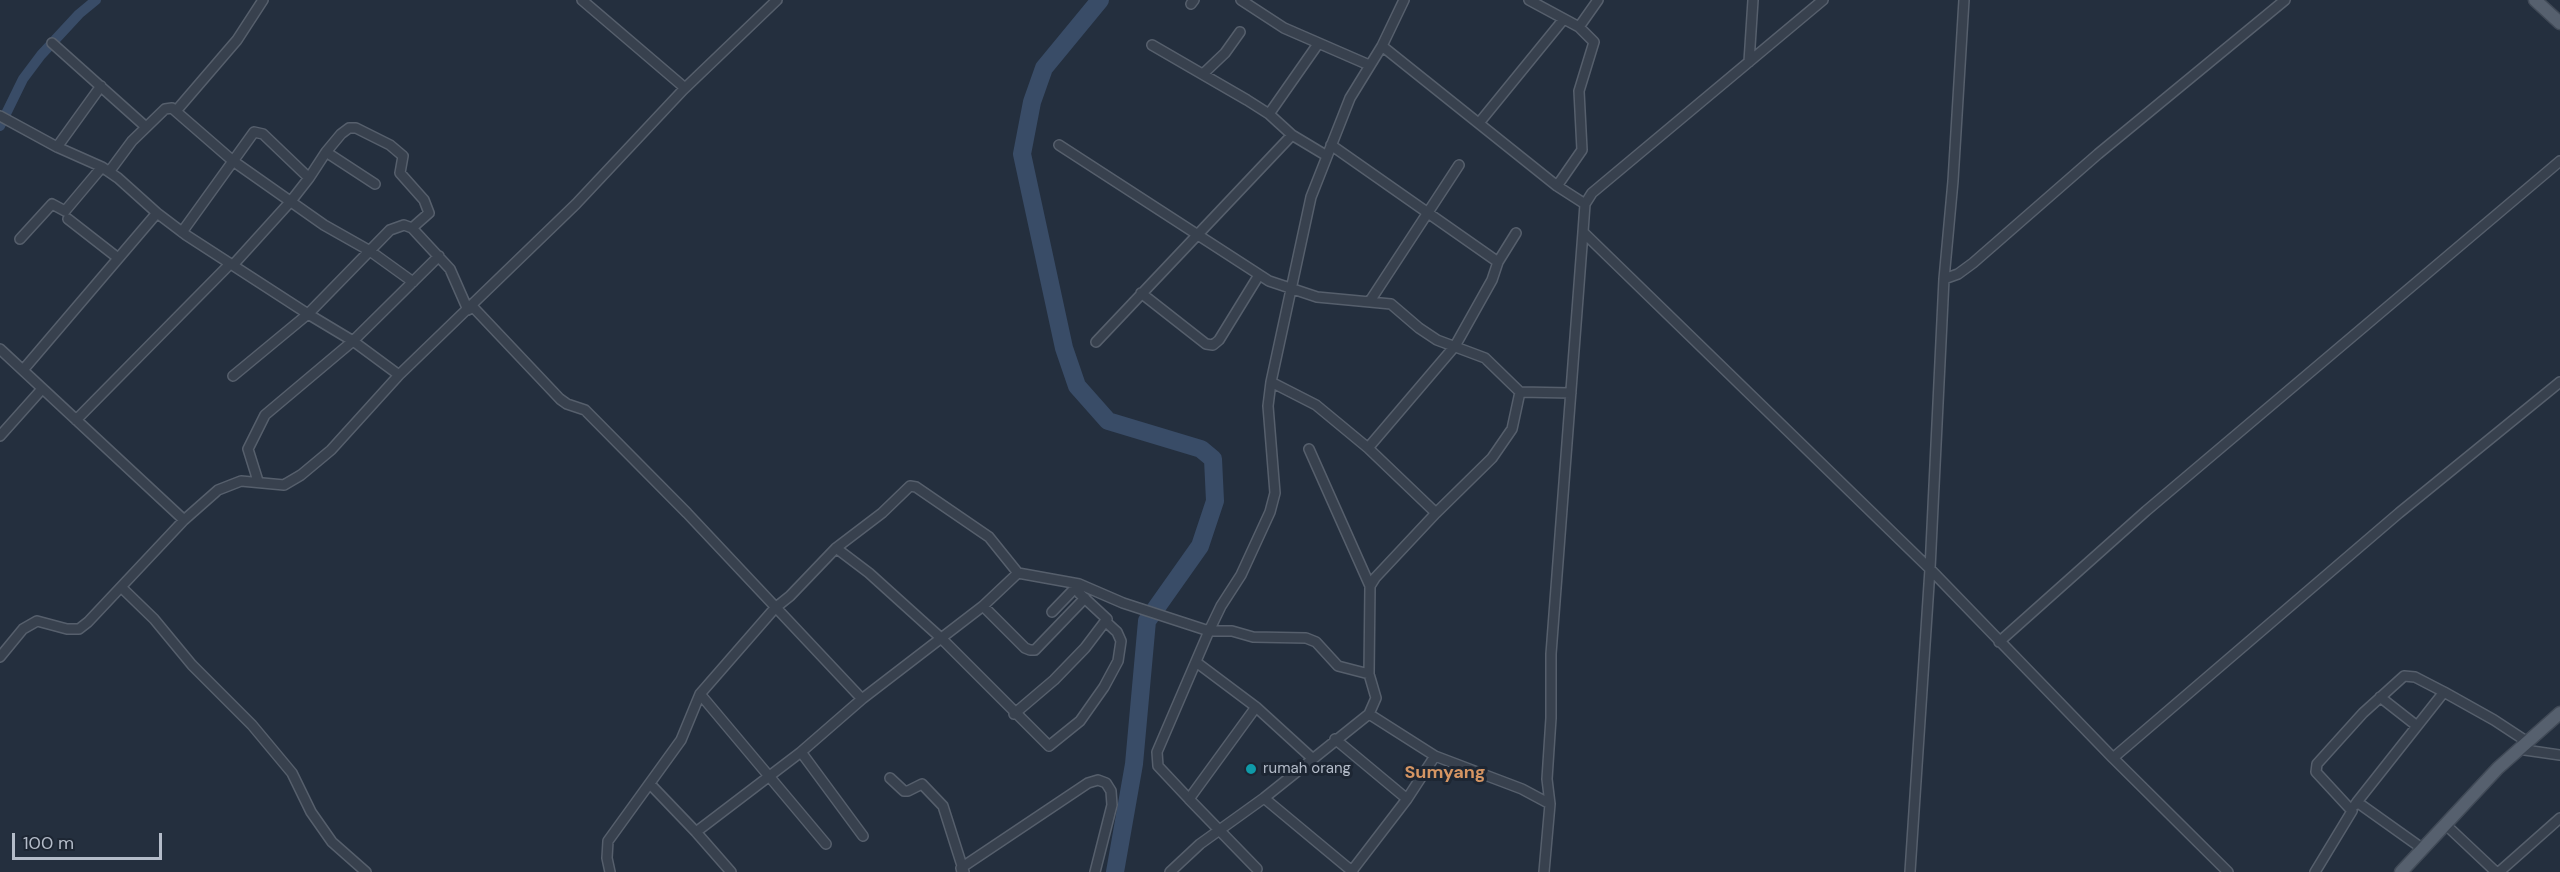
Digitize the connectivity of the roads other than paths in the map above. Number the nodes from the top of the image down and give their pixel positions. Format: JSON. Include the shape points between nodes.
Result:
{"nodes":[{"id":1,"x":263,"y":0,"type":"edge"},
{"id":2,"x":582,"y":0,"type":"edge"},
{"id":3,"x":777,"y":0,"type":"edge"},
{"id":4,"x":1241,"y":0,"type":"edge"},
{"id":5,"x":1404,"y":0,"type":"edge"},
{"id":6,"x":1529,"y":0,"type":"edge"},
{"id":7,"x":1598,"y":0,"type":"edge"},
{"id":8,"x":1753,"y":0,"type":"edge"},
{"id":9,"x":1823,"y":0,"type":"edge"},
{"id":10,"x":1964,"y":0,"type":"edge"},
{"id":11,"x":2285,"y":0,"type":"edge"},
{"id":12,"x":2535,"y":0,"type":"edge"},
{"id":13,"x":1563,"y":20,"type":"junction"},
{"id":14,"x":2560,"y":23,"type":"edge"},
{"id":15,"x":1579,"y":27,"type":"junction"},
{"id":16,"x":1240,"y":32,"type":"dead end"},
{"id":17,"x":52,"y":43,"type":"dead end"},
{"id":18,"x":1318,"y":44,"type":"junction"},
{"id":19,"x":1152,"y":45,"type":"dead end"},
{"id":20,"x":1382,"y":46,"type":"junction"},
{"id":21,"x":1749,"y":62,"type":"junction"},
{"id":22,"x":1368,"y":65,"type":"junction"},
{"id":23,"x":1204,"y":73,"type":"junction"},
{"id":24,"x":101,"y":87,"type":"junction"},
{"id":25,"x":685,"y":88,"type":"junction"},
{"id":26,"x":176,"y":111,"type":"junction"},
{"id":27,"x":1269,"y":114,"type":"junction"},
{"id":28,"x":0,"y":116,"type":"edge"},
{"id":29,"x":1479,"y":123,"type":"junction"},
{"id":30,"x":146,"y":127,"type":"junction"},
{"id":31,"x":1292,"y":135,"type":"junction"},
{"id":32,"x":1059,"y":145,"type":"dead end"},
{"id":33,"x":1331,"y":145,"type":"junction"},
{"id":34,"x":57,"y":147,"type":"junction"},
{"id":35,"x":326,"y":152,"type":"junction"},
{"id":36,"x":1327,"y":156,"type":"junction"},
{"id":37,"x":233,"y":161,"type":"junction"},
{"id":38,"x":2560,"y":161,"type":"edge"},
{"id":39,"x":1459,"y":165,"type":"dead end"},
{"id":40,"x":106,"y":169,"type":"junction"},
{"id":41,"x":309,"y":178,"type":"junction"},
{"id":42,"x":375,"y":184,"type":"dead end"},
{"id":43,"x":1557,"y":186,"type":"junction"},
{"id":44,"x":291,"y":201,"type":"junction"},
{"id":45,"x":1585,"y":204,"type":"junction"},
{"id":46,"x":1428,"y":211,"type":"junction"},
{"id":47,"x":156,"y":213,"type":"junction"},
{"id":48,"x":68,"y":219,"type":"dead end"},
{"id":49,"x":412,"y":228,"type":"junction"},
{"id":50,"x":182,"y":232,"type":"junction"},
{"id":51,"x":1583,"y":232,"type":"junction"},
{"id":52,"x":1516,"y":233,"type":"dead end"},
{"id":53,"x":1197,"y":235,"type":"junction"},
{"id":54,"x":20,"y":239,"type":"dead end"},
{"id":55,"x":370,"y":251,"type":"junction"},
{"id":56,"x":439,"y":256,"type":"junction"},
{"id":57,"x":118,"y":258,"type":"junction"},
{"id":58,"x":1498,"y":262,"type":"junction"},
{"id":59,"x":232,"y":265,"type":"junction"},
{"id":60,"x":1259,"y":274,"type":"junction"},
{"id":61,"x":1944,"y":279,"type":"junction"},
{"id":62,"x":413,"y":282,"type":"junction"},
{"id":63,"x":1290,"y":289,"type":"junction"},
{"id":64,"x":1142,"y":293,"type":"junction"},
{"id":65,"x":1370,"y":301,"type":"junction"},
{"id":66,"x":470,"y":308,"type":"junction"},
{"id":67,"x":308,"y":314,"type":"junction"},
{"id":68,"x":353,"y":341,"type":"junction"},
{"id":69,"x":1096,"y":342,"type":"dead end"},
{"id":70,"x":1455,"y":346,"type":"junction"},
{"id":71,"x":1,"y":353,"type":"edge"},
{"id":72,"x":23,"y":370,"type":"junction"},
{"id":73,"x":399,"y":375,"type":"junction"},
{"id":74,"x":233,"y":376,"type":"dead end"},
{"id":75,"x":1271,"y":382,"type":"junction"},
{"id":76,"x":2560,"y":382,"type":"edge"},
{"id":77,"x":42,"y":389,"type":"junction"},
{"id":78,"x":1520,"y":392,"type":"junction"},
{"id":79,"x":1571,"y":393,"type":"junction"},
{"id":80,"x":76,"y":420,"type":"junction"},
{"id":81,"x":0,"y":436,"type":"edge"},
{"id":82,"x":1368,"y":448,"type":"junction"},
{"id":83,"x":1309,"y":449,"type":"dead end"},
{"id":84,"x":258,"y":482,"type":"junction"},
{"id":85,"x":1436,"y":513,"type":"junction"},
{"id":86,"x":184,"y":520,"type":"junction"},
{"id":87,"x":836,"y":548,"type":"junction"},
{"id":88,"x":1930,"y":569,"type":"junction"},
{"id":89,"x":1018,"y":573,"type":"junction"},
{"id":90,"x":1080,"y":584,"type":"junction"},
{"id":91,"x":1370,"y":586,"type":"junction"},
{"id":92,"x":122,"y":588,"type":"junction"},
{"id":93,"x":1084,"y":598,"type":"junction"},
{"id":94,"x":983,"y":606,"type":"junction"},
{"id":95,"x":775,"y":608,"type":"junction"},
{"id":96,"x":1052,"y":612,"type":"dead end"},
{"id":97,"x":1105,"y":621,"type":"junction"},
{"id":98,"x":1209,"y":631,"type":"junction"},
{"id":99,"x":941,"y":638,"type":"junction"},
{"id":100,"x":1999,"y":642,"type":"junction"},
{"id":101,"x":0,"y":657,"type":"edge"},
{"id":102,"x":1197,"y":662,"type":"junction"},
{"id":103,"x":1370,"y":674,"type":"junction"},
{"id":104,"x":2444,"y":692,"type":"junction"},
{"id":105,"x":700,"y":694,"type":"junction"},
{"id":106,"x":2380,"y":697,"type":"junction"},
{"id":107,"x":862,"y":699,"type":"junction"},
{"id":108,"x":1256,"y":707,"type":"junction"},
{"id":109,"x":2560,"y":713,"type":"edge"},
{"id":110,"x":1014,"y":714,"type":"junction"},
{"id":111,"x":1369,"y":714,"type":"junction"},
{"id":112,"x":2417,"y":726,"type":"junction"},
{"id":113,"x":1335,"y":739,"type":"junction"},
{"id":114,"x":2522,"y":745,"type":"junction"},
{"id":115,"x":801,"y":752,"type":"junction"},
{"id":116,"x":2560,"y":755,"type":"edge"},
{"id":117,"x":1436,"y":756,"type":"junction"},
{"id":118,"x":2113,"y":758,"type":"junction"},
{"id":119,"x":1313,"y":759,"type":"junction"},
{"id":120,"x":768,"y":777,"type":"junction"},
{"id":121,"x":890,"y":778,"type":"dead end"},
{"id":122,"x":650,"y":784,"type":"junction"},
{"id":123,"x":1264,"y":798,"type":"junction"},
{"id":124,"x":1189,"y":799,"type":"junction"},
{"id":125,"x":1407,"y":799,"type":"junction"},
{"id":126,"x":1550,"y":804,"type":"junction"},
{"id":127,"x":2355,"y":807,"type":"junction"},
{"id":128,"x":2560,"y":818,"type":"edge"},
{"id":129,"x":2446,"y":825,"type":"junction"},
{"id":130,"x":696,"y":832,"type":"junction"},
{"id":131,"x":1219,"y":832,"type":"junction"},
{"id":132,"x":863,"y":836,"type":"dead end"},
{"id":133,"x":825,"y":844,"type":"dead end"},
{"id":134,"x":2423,"y":849,"type":"junction"},
{"id":135,"x":1257,"y":869,"type":"dead end"},
{"id":136,"x":962,"y":871,"type":"edge"},
{"id":137,"x":366,"y":872,"type":"edge"},
{"id":138,"x":610,"y":872,"type":"edge"},
{"id":139,"x":730,"y":872,"type":"edge"},
{"id":140,"x":1095,"y":872,"type":"edge"},
{"id":141,"x":1170,"y":872,"type":"edge"},
{"id":142,"x":1352,"y":872,"type":"edge"},
{"id":143,"x":1544,"y":872,"type":"edge"},
{"id":144,"x":1910,"y":872,"type":"edge"},
{"id":145,"x":2228,"y":872,"type":"edge"},
{"id":146,"x":2315,"y":872,"type":"edge"},
{"id":147,"x":2401,"y":872,"type":"edge"},
{"id":148,"x":2498,"y":872,"type":"edge"}],
"edges":[{"from":1,"to":26,"type":"street","via":[[237,40]]},
{"from":2,"to":25,"type":"street"},
{"from":3,"to":25,"type":"street"},
{"from":4,"to":18,"type":"street","via":[[1268,19]]},
{"from":5,"to":20,"type":"street"},
{"from":6,"to":13,"type":"street"},
{"from":7,"to":15,"type":"street"},
{"from":8,"to":21,"type":"street"},
{"from":9,"to":21,"type":"street"},
{"from":10,"to":61,"type":"street"},
{"from":11,"to":61,"type":"street","via":[[1973,263]]},
{"from":12,"to":14,"type":"main road"},
{"from":13,"to":15,"type":"street"},
{"from":13,"to":29,"type":"street"},
{"from":15,"to":43,"type":"street","via":[[1595,45],[1579,91],[1582,143],[1578,158]]},
{"from":16,"to":23,"type":"street"},
{"from":17,"to":24,"type":"street"},
{"from":18,"to":22,"type":"street"},
{"from":18,"to":27,"type":"street"},
{"from":19,"to":23,"type":"street"},
{"from":20,"to":22,"type":"street"},
{"from":20,"to":29,"type":"street"},
{"from":21,"to":45,"type":"street","via":[[1592,193]]},
{"from":22,"to":33,"type":"street"},
{"from":23,"to":27,"type":"street"},
{"from":24,"to":30,"type":"street"},
{"from":24,"to":34,"type":"street"},
{"from":25,"to":66,"type":"street","via":[[576,204]]},
{"from":26,"to":30,"type":"street","via":[[165,110]]},
{"from":26,"to":37,"type":"street"},
{"from":27,"to":31,"type":"street"},
{"from":28,"to":34,"type":"street"},
{"from":29,"to":43,"type":"street"},
{"from":30,"to":40,"type":"street"},
{"from":31,"to":36,"type":"street"},
{"from":31,"to":53,"type":"street"},
{"from":32,"to":53,"type":"street"},
{"from":33,"to":36,"type":"street"},
{"from":33,"to":46,"type":"street"},
{"from":34,"to":40,"type":"street"},
{"from":35,"to":41,"type":"street"},
{"from":35,"to":42,"type":"street"},
{"from":35,"to":49,"type":"street","via":[[349,128],[400,152],[400,173],[424,200],[429,213]]},
{"from":36,"to":63,"type":"street","via":[[1311,197]]},
{"from":37,"to":41,"type":"street","via":[[248,137],[258,132]]},
{"from":37,"to":44,"type":"street"},
{"from":37,"to":50,"type":"street"},
{"from":38,"to":100,"type":"street","via":[[2146,511]]},
{"from":39,"to":46,"type":"street"},
{"from":40,"to":47,"type":"street"},
{"from":40,"to":54,"type":"street","via":[[65,211],[52,204]]},
{"from":41,"to":44,"type":"street"},
{"from":43,"to":45,"type":"street"},
{"from":44,"to":55,"type":"street"},
{"from":44,"to":59,"type":"street"},
{"from":45,"to":51,"type":"street"},
{"from":46,"to":58,"type":"street"},
{"from":46,"to":65,"type":"street"},
{"from":47,"to":50,"type":"street"},
{"from":47,"to":57,"type":"street"},
{"from":48,"to":57,"type":"street"},
{"from":49,"to":55,"type":"street","via":[[397,225]]},
{"from":49,"to":56,"type":"street"},
{"from":50,"to":59,"type":"street"},
{"from":51,"to":79,"type":"street"},
{"from":51,"to":88,"type":"street"},
{"from":52,"to":58,"type":"street"},
{"from":53,"to":60,"type":"street"},
{"from":53,"to":64,"type":"street"},
{"from":55,"to":62,"type":"street"},
{"from":55,"to":67,"type":"street"},
{"from":56,"to":62,"type":"street"},
{"from":56,"to":66,"type":"street"},
{"from":57,"to":72,"type":"street"},
{"from":58,"to":70,"type":"street"},
{"from":59,"to":67,"type":"street"},
{"from":59,"to":80,"type":"street"},
{"from":60,"to":63,"type":"street"},
{"from":60,"to":64,"type":"street","via":[[1213,345],[1206,344]]},
{"from":61,"to":88,"type":"street"},
{"from":62,"to":68,"type":"street"},
{"from":63,"to":65,"type":"street","via":[[1317,297]]},
{"from":63,"to":75,"type":"street"},
{"from":64,"to":69,"type":"street"},
{"from":65,"to":70,"type":"street","via":[[1391,304],[1419,328]]},
{"from":66,"to":73,"type":"street"},
{"from":66,"to":95,"type":"street","via":[[560,399],[585,410]]},
{"from":67,"to":68,"type":"street"},
{"from":67,"to":74,"type":"street"},
{"from":68,"to":73,"type":"street"},
{"from":68,"to":84,"type":"street","via":[[265,415],[248,449]]},
{"from":70,"to":78,"type":"street","via":[[1492,363]]},
{"from":70,"to":82,"type":"street"},
{"from":71,"to":72,"type":"street"},
{"from":72,"to":77,"type":"street"},
{"from":73,"to":84,"type":"street","via":[[331,450],[301,475],[284,485]]},
{"from":75,"to":82,"type":"street","via":[[1316,405]]},
{"from":75,"to":98,"type":"street","via":[[1268,406],[1275,493],[1241,574]]},
{"from":76,"to":118,"type":"street","via":[[2399,513]]},
{"from":77,"to":80,"type":"street"},
{"from":77,"to":81,"type":"street"},
{"from":78,"to":79,"type":"street"},
{"from":78,"to":85,"type":"street","via":[[1507,439]]},
{"from":79,"to":126,"type":"street","via":[[1551,654],[1547,784]]},
{"from":80,"to":86,"type":"street"},
{"from":82,"to":85,"type":"street"},
{"from":83,"to":91,"type":"street"},
{"from":84,"to":86,"type":"street","via":[[241,481],[218,490]]},
{"from":85,"to":91,"type":"street"},
{"from":86,"to":92,"type":"street"},
{"from":87,"to":89,"type":"street","via":[[913,486],[989,537]]},
{"from":87,"to":95,"type":"street"},
{"from":87,"to":99,"type":"street"},
{"from":88,"to":100,"type":"street"},
{"from":88,"to":144,"type":"street"},
{"from":89,"to":90,"type":"street"},
{"from":89,"to":94,"type":"street"},
{"from":90,"to":93,"type":"street","via":[[1078,589]]},
{"from":90,"to":96,"type":"street"},
{"from":90,"to":98,"type":"street","via":[[1123,603]]},
{"from":91,"to":103,"type":"street"},
{"from":92,"to":101,"type":"street","via":[[79,629],[37,621],[23,629]]},
{"from":92,"to":137,"type":"street","via":[[252,725],[292,773],[327,836]]},
{"from":93,"to":94,"type":"street","via":[[1035,650],[1025,648]]},
{"from":93,"to":97,"type":"street","via":[[1106,617]]},
{"from":94,"to":99,"type":"street"},
{"from":95,"to":105,"type":"street"},
{"from":95,"to":107,"type":"street"},
{"from":97,"to":110,"type":"street","via":[[1054,680]]},
{"from":97,"to":110,"type":"street","via":[[1120,641],[1118,661],[1080,721],[1049,746]]},
{"from":98,"to":102,"type":"street"},
{"from":98,"to":103,"type":"street","via":[[1306,638],[1316,642],[1338,666]]},
{"from":99,"to":107,"type":"street"},
{"from":99,"to":110,"type":"street"},
{"from":100,"to":118,"type":"street"},
{"from":102,"to":108,"type":"street"},
{"from":102,"to":124,"type":"street","via":[[1157,752],[1158,766]]},
{"from":103,"to":111,"type":"street","via":[[1376,698]]},
{"from":104,"to":106,"type":"street","via":[[2407,675]]},
{"from":104,"to":112,"type":"street"},
{"from":104,"to":114,"type":"street","via":[[2494,720]]},
{"from":105,"to":120,"type":"street"},
{"from":105,"to":122,"type":"street","via":[[681,740]]},
{"from":106,"to":112,"type":"street"},
{"from":106,"to":127,"type":"street","via":[[2317,764],[2316,772]]},
{"from":107,"to":115,"type":"street"},
{"from":108,"to":119,"type":"street"},
{"from":108,"to":124,"type":"street"},
{"from":109,"to":114,"type":"main road"},
{"from":111,"to":113,"type":"street"},
{"from":111,"to":117,"type":"street"},
{"from":112,"to":127,"type":"street"},
{"from":113,"to":119,"type":"street"},
{"from":113,"to":125,"type":"street"},
{"from":114,"to":116,"type":"street"},
{"from":114,"to":129,"type":"main road"},
{"from":115,"to":120,"type":"street"},
{"from":115,"to":132,"type":"street"},
{"from":117,"to":125,"type":"street"},
{"from":117,"to":126,"type":"street"},
{"from":118,"to":145,"type":"street"},
{"from":119,"to":123,"type":"street"},
{"from":120,"to":130,"type":"street"},
{"from":120,"to":133,"type":"street"},
{"from":121,"to":136,"type":"street","via":[[904,791],[922,784],[943,806]]},
{"from":122,"to":130,"type":"street"},
{"from":122,"to":138,"type":"street","via":[[608,841]]},
{"from":123,"to":131,"type":"street"},
{"from":123,"to":142,"type":"street"},
{"from":124,"to":131,"type":"street"},
{"from":125,"to":142,"type":"street"},
{"from":126,"to":143,"type":"street"},
{"from":127,"to":134,"type":"street"},
{"from":127,"to":146,"type":"street"},
{"from":128,"to":148,"type":"street"},
{"from":129,"to":134,"type":"main road"},
{"from":129,"to":148,"type":"street"},
{"from":130,"to":139,"type":"street"},
{"from":131,"to":135,"type":"street"},
{"from":131,"to":141,"type":"street"},
{"from":134,"to":147,"type":"main road"},
{"from":136,"to":140,"type":"street","via":[[1088,783],[1098,780],[1111,791],[1112,806]]}]}
